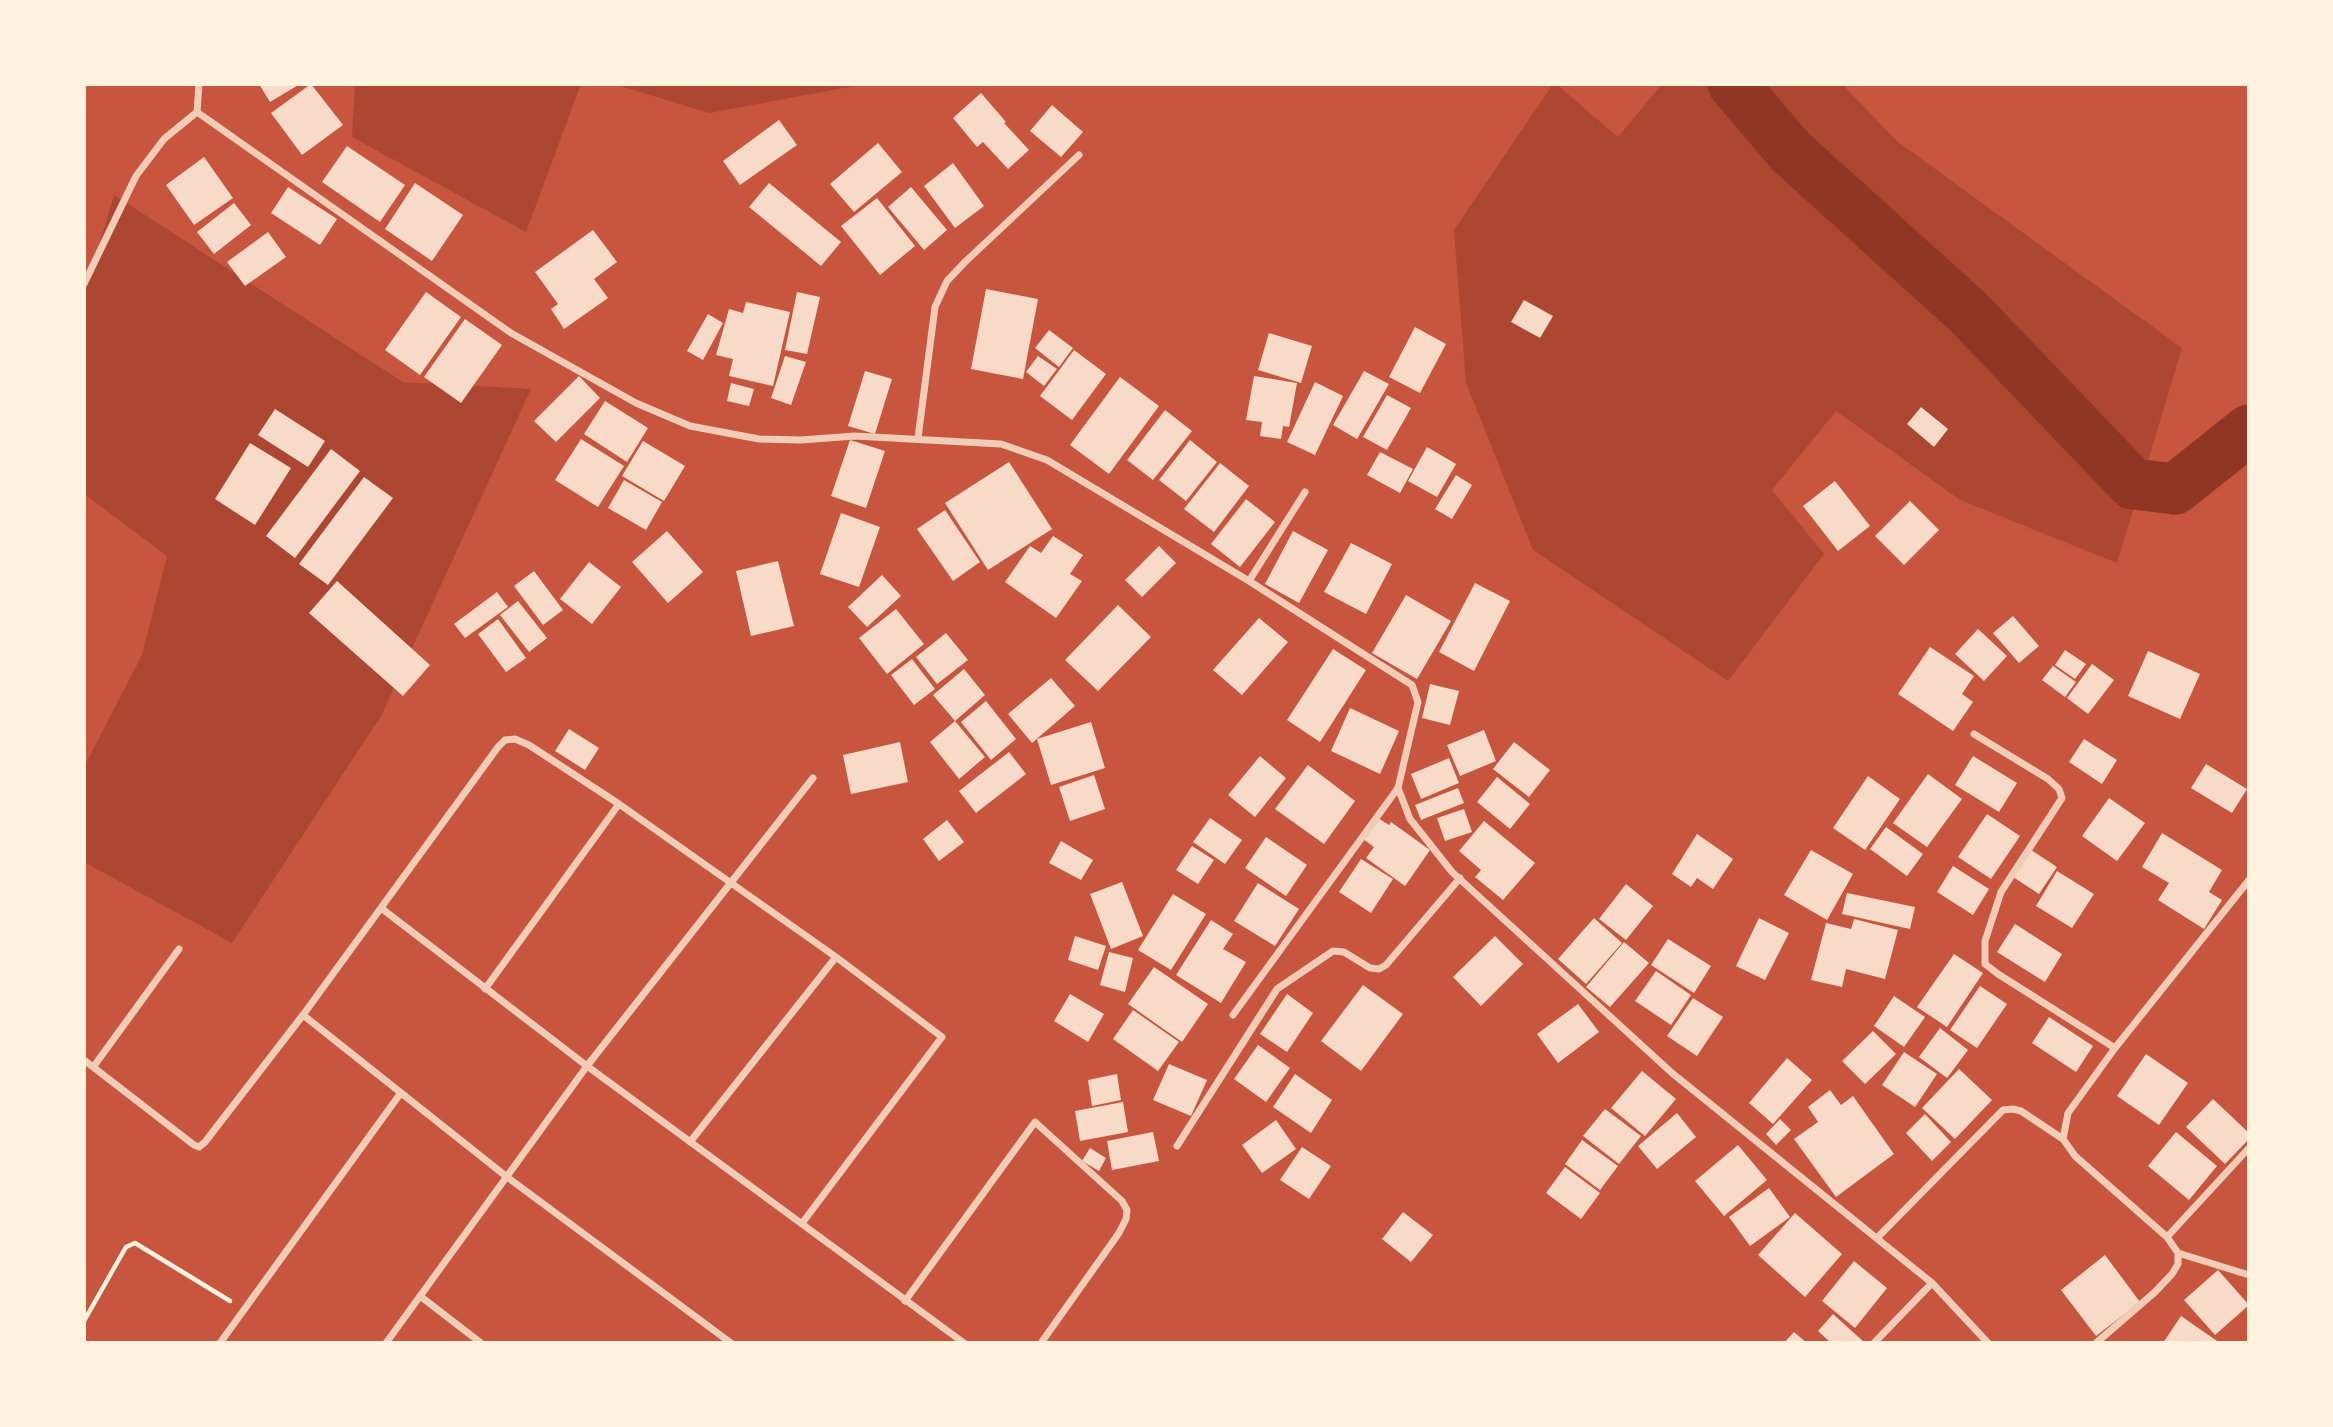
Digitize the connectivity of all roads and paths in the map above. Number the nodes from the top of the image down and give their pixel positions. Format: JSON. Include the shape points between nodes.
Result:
{"nodes":[{"id":1,"x":199,"y":84,"type":"edge"},
{"id":2,"x":197,"y":112,"type":"junction"},
{"id":3,"x":1079,"y":155,"type":"dead end"},
{"id":4,"x":85,"y":280,"type":"edge"},
{"id":5,"x":918,"y":438,"type":"junction"},
{"id":6,"x":1305,"y":492,"type":"dead end"},
{"id":7,"x":1249,"y":581,"type":"junction"},
{"id":8,"x":1974,"y":734,"type":"dead end"},
{"id":9,"x":813,"y":778,"type":"dead end"},
{"id":10,"x":1398,"y":788,"type":"junction"},
{"id":11,"x":619,"y":804,"type":"junction"},
{"id":12,"x":1460,"y":878,"type":"junction"},
{"id":13,"x":2249,"y":880,"type":"edge"},
{"id":14,"x":730,"y":882,"type":"junction"},
{"id":15,"x":381,"y":908,"type":"junction"},
{"id":16,"x":179,"y":949,"type":"dead end"},
{"id":17,"x":836,"y":957,"type":"junction"},
{"id":18,"x":485,"y":989,"type":"junction"},
{"id":19,"x":303,"y":1015,"type":"junction"},
{"id":20,"x":1233,"y":1015,"type":"dead end"},
{"id":21,"x":2115,"y":1048,"type":"junction"},
{"id":22,"x":84,"y":1060,"type":"edge"},
{"id":23,"x":94,"y":1066,"type":"junction"},
{"id":24,"x":587,"y":1066,"type":"junction"},
{"id":25,"x":400,"y":1094,"type":"junction"},
{"id":26,"x":2063,"y":1139,"type":"junction"},
{"id":27,"x":690,"y":1142,"type":"junction"},
{"id":28,"x":1177,"y":1146,"type":"dead end"},
{"id":29,"x":2249,"y":1148,"type":"edge"},
{"id":30,"x":507,"y":1177,"type":"junction"},
{"id":31,"x":803,"y":1222,"type":"junction"},
{"id":32,"x":2167,"y":1237,"type":"junction"},
{"id":33,"x":1877,"y":1238,"type":"junction"},
{"id":34,"x":2178,"y":1253,"type":"junction"},
{"id":35,"x":2249,"y":1275,"type":"edge"},
{"id":36,"x":1932,"y":1283,"type":"junction"},
{"id":37,"x":420,"y":1296,"type":"junction"},
{"id":38,"x":905,"y":1301,"type":"junction"},
{"id":39,"x":243,"y":1309,"type":"junction"},
{"id":40,"x":84,"y":1321,"type":"edge"},
{"id":41,"x":220,"y":1343,"type":"edge"},
{"id":42,"x":386,"y":1343,"type":"edge"},
{"id":43,"x":481,"y":1343,"type":"edge"},
{"id":44,"x":731,"y":1343,"type":"edge"},
{"id":45,"x":964,"y":1343,"type":"edge"},
{"id":46,"x":1041,"y":1343,"type":"edge"},
{"id":47,"x":1874,"y":1343,"type":"edge"},
{"id":48,"x":1988,"y":1343,"type":"edge"},
{"id":49,"x":2096,"y":1343,"type":"edge"}],
"edges":[{"from":1,"to":2,"type":"street"},
{"from":2,"to":4,"type":"street","via":[[164,139],[136,176]]},
{"from":2,"to":5,"type":"street","via":[[511,333],[636,403],[690,426],[759,439]]},
{"from":3,"to":5,"type":"street","via":[[947,281],[935,307]]},
{"from":5,"to":7,"type":"street","via":[[1001,444],[1047,460]]},
{"from":6,"to":7,"type":"street"},
{"from":7,"to":10,"type":"street","via":[[1412,685],[1418,702]]},
{"from":8,"to":21,"type":"street","via":[[2048,779],[2062,798],[2001,892],[1985,941],[1985,964]]},
{"from":9,"to":14,"type":"street"},
{"from":10,"to":12,"type":"street","via":[[1410,819]]},
{"from":10,"to":20,"type":"street"},
{"from":11,"to":14,"type":"street"},
{"from":11,"to":15,"type":"street","via":[[529,745],[505,740]]},
{"from":11,"to":18,"type":"street"},
{"from":12,"to":28,"type":"street","via":[[1386,965],[1370,968],[1344,952],[1333,951],[1277,989]]},
{"from":12,"to":33,"type":"street","via":[[1672,1073]]},
{"from":13,"to":21,"type":"street"},
{"from":14,"to":17,"type":"street"},
{"from":14,"to":24,"type":"street"},
{"from":15,"to":18,"type":"street"},
{"from":15,"to":19,"type":"street"},
{"from":16,"to":23,"type":"street"},
{"from":17,"to":27,"type":"street"},
{"from":17,"to":31,"type":"street","via":[[942,1037]]},
{"from":18,"to":24,"type":"street"},
{"from":19,"to":23,"type":"street","via":[[199,1147]]},
{"from":19,"to":25,"type":"street"},
{"from":21,"to":26,"type":"street","via":[[2068,1113]]},
{"from":22,"to":23,"type":"street"},
{"from":24,"to":27,"type":"street"},
{"from":24,"to":30,"type":"street"},
{"from":25,"to":30,"type":"street"},
{"from":25,"to":39,"type":"street"},
{"from":26,"to":32,"type":"street","via":[[2075,1156]]},
{"from":26,"to":33,"type":"street","via":[[2021,1111],[2003,1110]]},
{"from":27,"to":31,"type":"street"},
{"from":29,"to":32,"type":"street"},
{"from":30,"to":37,"type":"street"},
{"from":30,"to":44,"type":"street"},
{"from":31,"to":38,"type":"street"},
{"from":32,"to":34,"type":"street"},
{"from":33,"to":36,"type":"street"},
{"from":34,"to":35,"type":"street"},
{"from":34,"to":49,"type":"street","via":[[2172,1274]]},
{"from":36,"to":47,"type":"street"},
{"from":36,"to":48,"type":"street"},
{"from":37,"to":42,"type":"street"},
{"from":37,"to":43,"type":"street"},
{"from":38,"to":45,"type":"street"},
{"from":38,"to":46,"type":"street","via":[[1035,1122],[1127,1210],[1119,1233]]},
{"from":39,"to":40,"type":"path","via":[[135,1242],[126,1247]]},
{"from":39,"to":41,"type":"street"}]}
